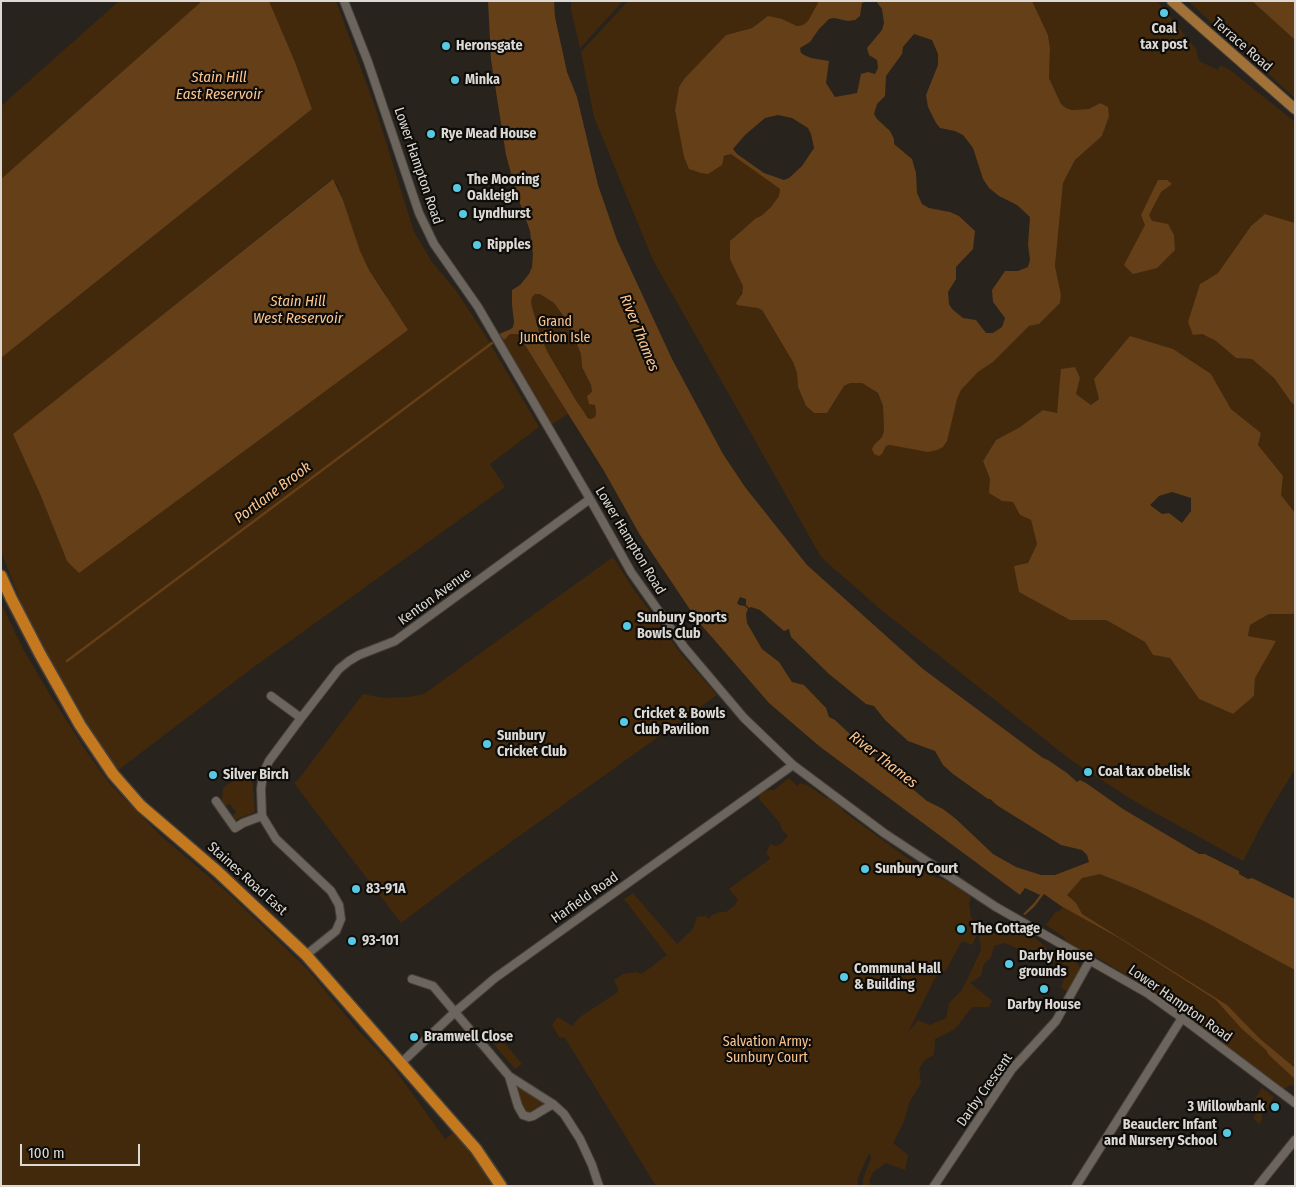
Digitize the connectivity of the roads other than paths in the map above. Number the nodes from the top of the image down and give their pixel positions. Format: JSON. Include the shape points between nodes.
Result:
{"nodes":[{"id":1,"x":344,"y":1,"type":"edge"},
{"id":2,"x":1172,"y":1,"type":"edge"},
{"id":3,"x":1295,"y":109,"type":"edge"},
{"id":4,"x":590,"y":500,"type":"junction"},
{"id":5,"x":1,"y":576,"type":"edge"},
{"id":6,"x":271,"y":696,"type":"dead end"},
{"id":7,"x":301,"y":718,"type":"junction"},
{"id":8,"x":793,"y":765,"type":"junction"},
{"id":9,"x":216,"y":801,"type":"dead end"},
{"id":10,"x":262,"y":816,"type":"junction"},
{"id":11,"x":306,"y":955,"type":"junction"},
{"id":12,"x":1090,"y":960,"type":"junction"},
{"id":13,"x":412,"y":979,"type":"dead end"},
{"id":14,"x":455,"y":1012,"type":"junction"},
{"id":15,"x":1182,"y":1018,"type":"junction"},
{"id":16,"x":400,"y":1064,"type":"junction"},
{"id":17,"x":509,"y":1076,"type":"junction"},
{"id":18,"x":1295,"y":1103,"type":"edge"},
{"id":19,"x":553,"y":1104,"type":"junction"},
{"id":20,"x":1295,"y":1140,"type":"edge"},
{"id":21,"x":501,"y":1186,"type":"edge"},
{"id":22,"x":599,"y":1186,"type":"edge"},
{"id":23,"x":934,"y":1186,"type":"edge"},
{"id":24,"x":1076,"y":1186,"type":"edge"},
{"id":25,"x":1258,"y":1186,"type":"edge"}],
"edges":[{"from":1,"to":4,"type":"street","name":"Lower Hampton Road","via":[[427,232],[470,294]]},
{"from":2,"to":3,"type":"main road","name":"Terrace Road"},
{"from":4,"to":7,"type":"street","name":"Kenton Avenue","via":[[395,641],[349,661]]},
{"from":4,"to":8,"type":"street","name":"Lower Hampton Road","via":[[631,572],[684,647],[744,718]]},
{"from":5,"to":11,"type":"highway","name":"Staines Road East","via":[[80,725],[113,774],[141,806],[218,872]]},
{"from":6,"to":7,"type":"street"},
{"from":7,"to":10,"type":"street","name":"Kenton Avenue","via":[[263,774]]},
{"from":8,"to":12,"type":"street","name":"Lower Hampton Road","via":[[884,832],[983,898]]},
{"from":8,"to":14,"type":"street","name":"Harfield Road","via":[[537,947]]},
{"from":9,"to":10,"type":"street","via":[[236,828]]},
{"from":10,"to":11,"type":"street","name":"Kenton Avenue","via":[[276,839],[332,891],[339,905],[341,919],[336,931]]},
{"from":11,"to":16,"type":"highway","name":"Staines Road East"},
{"from":12,"to":15,"type":"street","name":"Lower Hampton Road"},
{"from":12,"to":23,"type":"street","name":"Darby Crescent","via":[[1056,1021],[1012,1069]]},
{"from":13,"to":14,"type":"street","via":[[433,986]]},
{"from":14,"to":16,"type":"street","name":"Harfield Road"},
{"from":14,"to":17,"type":"street"},
{"from":15,"to":18,"type":"street","name":"Lower Hampton Road"},
{"from":15,"to":24,"type":"street"},
{"from":16,"to":21,"type":"highway","name":"Staines Road East","via":[[476,1149]]},
{"from":17,"to":19,"type":"street"},
{"from":17,"to":19,"type":"street","via":[[523,1115],[533,1116]]},
{"from":19,"to":22,"type":"street","via":[[572,1126]]},
{"from":20,"to":25,"type":"street"}]}
